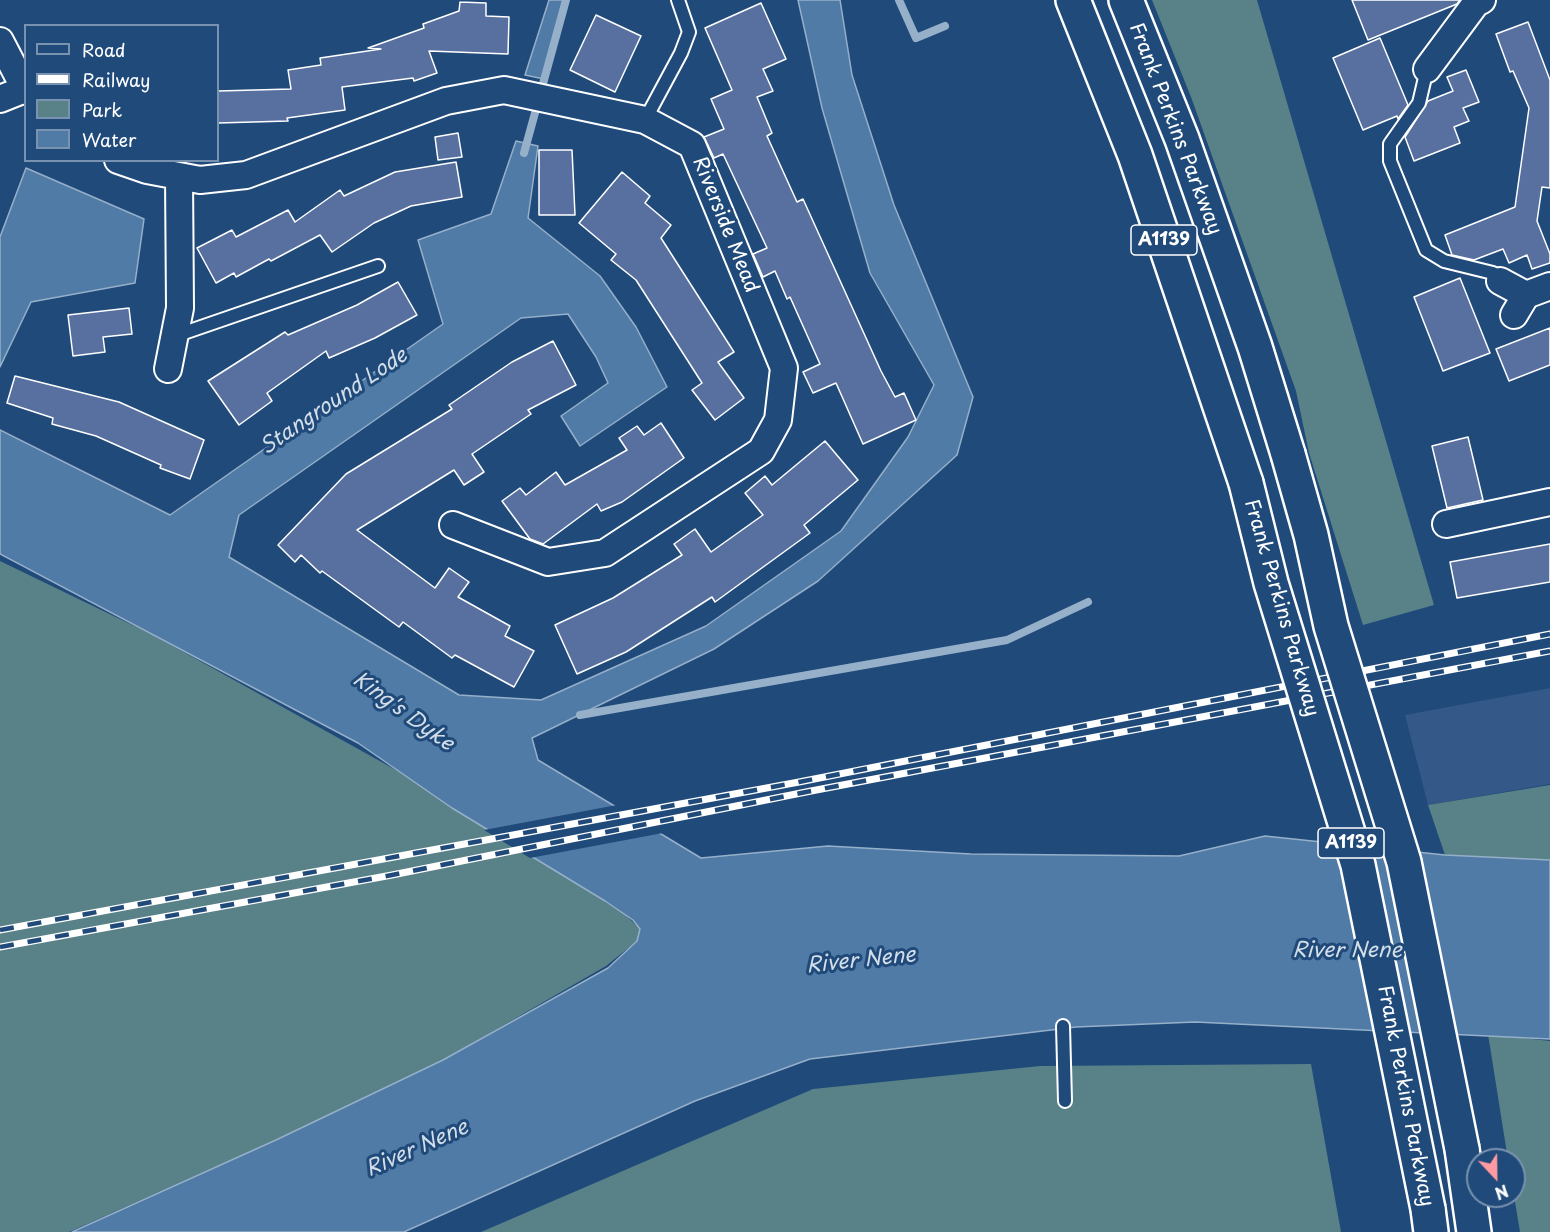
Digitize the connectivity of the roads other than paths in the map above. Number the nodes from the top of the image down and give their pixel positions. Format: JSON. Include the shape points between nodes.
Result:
{"nodes":[{"id":1,"x":678,"y":0,"type":"edge"},
{"id":2,"x":1073,"y":0,"type":"edge"},
{"id":3,"x":1126,"y":0,"type":"edge"},
{"id":4,"x":1482,"y":0,"type":"edge"},
{"id":5,"x":0,"y":41,"type":"edge"},
{"id":6,"x":1427,"y":69,"type":"joint"},
{"id":7,"x":24,"y":88,"type":"edge"},
{"id":8,"x":24,"y":90,"type":"edge"},
{"id":9,"x":0,"y":99,"type":"edge"},
{"id":10,"x":645,"y":120,"type":"junction"},
{"id":11,"x":126,"y":162,"type":"edge"},
{"id":12,"x":178,"y":176,"type":"junction"},
{"id":13,"x":378,"y":266,"type":"dead end"},
{"id":14,"x":1500,"y":280,"type":"joint"},
{"id":15,"x":1550,"y":286,"type":"edge"},
{"id":16,"x":174,"y":336,"type":"junction"},
{"id":17,"x":168,"y":369,"type":"dead end"},
{"id":18,"x":1550,"y":502,"type":"edge"},
{"id":19,"x":1446,"y":524,"type":"dead end"},
{"id":20,"x":453,"y":525,"type":"dead end"},
{"id":21,"x":1063,"y":1026,"type":"dead end"},
{"id":22,"x":1065,"y":1101,"type":"dead end"},
{"id":23,"x":1429,"y":1221,"type":"edge"},
{"id":24,"x":1474,"y":1232,"type":"edge"}],
"edges":[{"from":1,"to":10,"type":"lane","via":[[689,32]]},
{"from":2,"to":23,"type":"highway","name":"Frank Perkins Parkway","number":"A1139","bridge":true,"via":[[1135,155],[1246,483],[1271,583],[1358,865]]},
{"from":3,"to":24,"type":"highway","name":"Frank Perkins Parkway","number":"A1139","bridge":true,"via":[[1182,139],[1255,347],[1311,535],[1331,626],[1404,861],[1462,1149]]},
{"from":4,"to":6,"type":"street"},
{"from":5,"to":7,"type":"street"},
{"from":6,"to":14,"type":"lane","via":[[1419,103],[1390,144],[1390,161],[1426,250],[1444,261],[1493,273]]},
{"from":8,"to":9,"type":"street"},
{"from":10,"to":12,"type":"street","name":"Riverside Mead","via":[[504,90],[446,101],[246,175],[200,180]]},
{"from":10,"to":20,"type":"street","name":"Riverside Mead","via":[[692,145],[784,368],[778,420],[761,451],[605,553],[548,562]]},
{"from":11,"to":12,"type":"street","name":"Riverside Mead"},
{"from":12,"to":16,"type":"street","via":[[180,308]]},
{"from":13,"to":16,"type":"lane"},
{"from":14,"to":15,"type":"street","via":[[1520,305]]},
{"from":16,"to":17,"type":"street"},
{"from":18,"to":19,"type":"street"},
{"from":21,"to":22,"type":"lane"}]}
